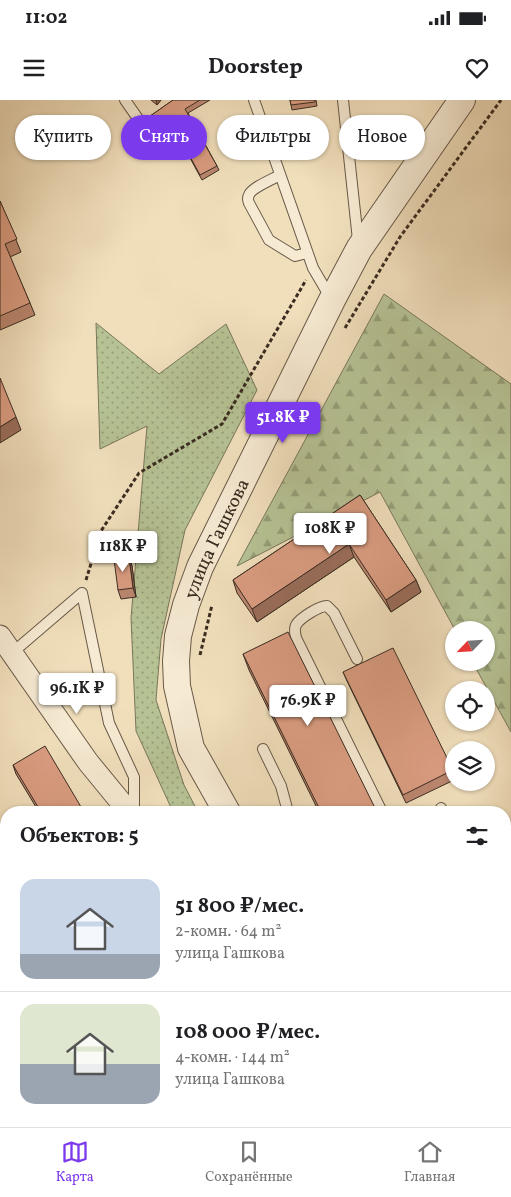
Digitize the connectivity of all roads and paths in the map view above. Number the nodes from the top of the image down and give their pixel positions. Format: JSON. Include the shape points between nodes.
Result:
{"nodes":[{"id":1,"x":125,"y":100,"type":"edge"},
{"id":2,"x":254,"y":100,"type":"edge"},
{"id":3,"x":343,"y":100,"type":"edge"},
{"id":4,"x":462,"y":100,"type":"edge"},
{"id":5,"x":501,"y":100,"type":"edge"},
{"id":6,"x":136,"y":115,"type":"edge"},
{"id":7,"x":280,"y":175,"type":"junction"},
{"id":8,"x":359,"y":249,"type":"junction"},
{"id":9,"x":307,"y":253,"type":"junction"},
{"id":10,"x":313,"y":268,"type":"junction"},
{"id":11,"x":332,"y":300,"type":"junction"},
{"id":12,"x":344,"y":330,"type":"dead end"},
{"id":13,"x":82,"y":593,"type":"junction"},
{"id":14,"x":213,"y":600,"type":"dead end"},
{"id":15,"x":6,"y":644,"type":"edge"},
{"id":16,"x":200,"y":655,"type":"dead end"},
{"id":17,"x":357,"y":659,"type":"dead end"},
{"id":18,"x":263,"y":749,"type":"dead end"},
{"id":19,"x":124,"y":806,"type":"edge"},
{"id":20,"x":134,"y":806,"type":"edge"},
{"id":21,"x":225,"y":806,"type":"edge"},
{"id":22,"x":286,"y":806,"type":"edge"},
{"id":23,"x":379,"y":806,"type":"edge"}],
"edges":[{"from":1,"to":6,"type":"lane"},
{"from":2,"to":7,"type":"lane"},
{"from":3,"to":8,"type":"lane"},
{"from":4,"to":8,"type":"street","name":"улица Гашкова"},
{"from":5,"to":12,"type":"path","via":[[400,237]]},
{"from":7,"to":9,"type":"lane"},
{"from":7,"to":9,"type":"lane","via":[[253,190],[248,198],[270,240],[295,256]]},
{"from":8,"to":11,"type":"street","name":"улица Гашкова"},
{"from":9,"to":10,"type":"lane"},
{"from":10,"to":11,"type":"lane"},
{"from":10,"to":13,"type":"path","via":[[222,424],[139,473],[101,531]]},
{"from":11,"to":21,"type":"street","name":"улица Гашкова","via":[[200,567],[178,636],[177,686],[192,748]]},
{"from":13,"to":15,"type":"lane"},
{"from":13,"to":20,"type":"lane","via":[[109,722],[134,777]]},
{"from":14,"to":16,"type":"path"},
{"from":15,"to":19,"type":"street","via":[[88,762]]},
{"from":17,"to":23,"type":"lane","via":[[334,613],[327,606],[318,608],[296,626],[296,638]]},
{"from":18,"to":22,"type":"lane","via":[[281,786]]}]}
